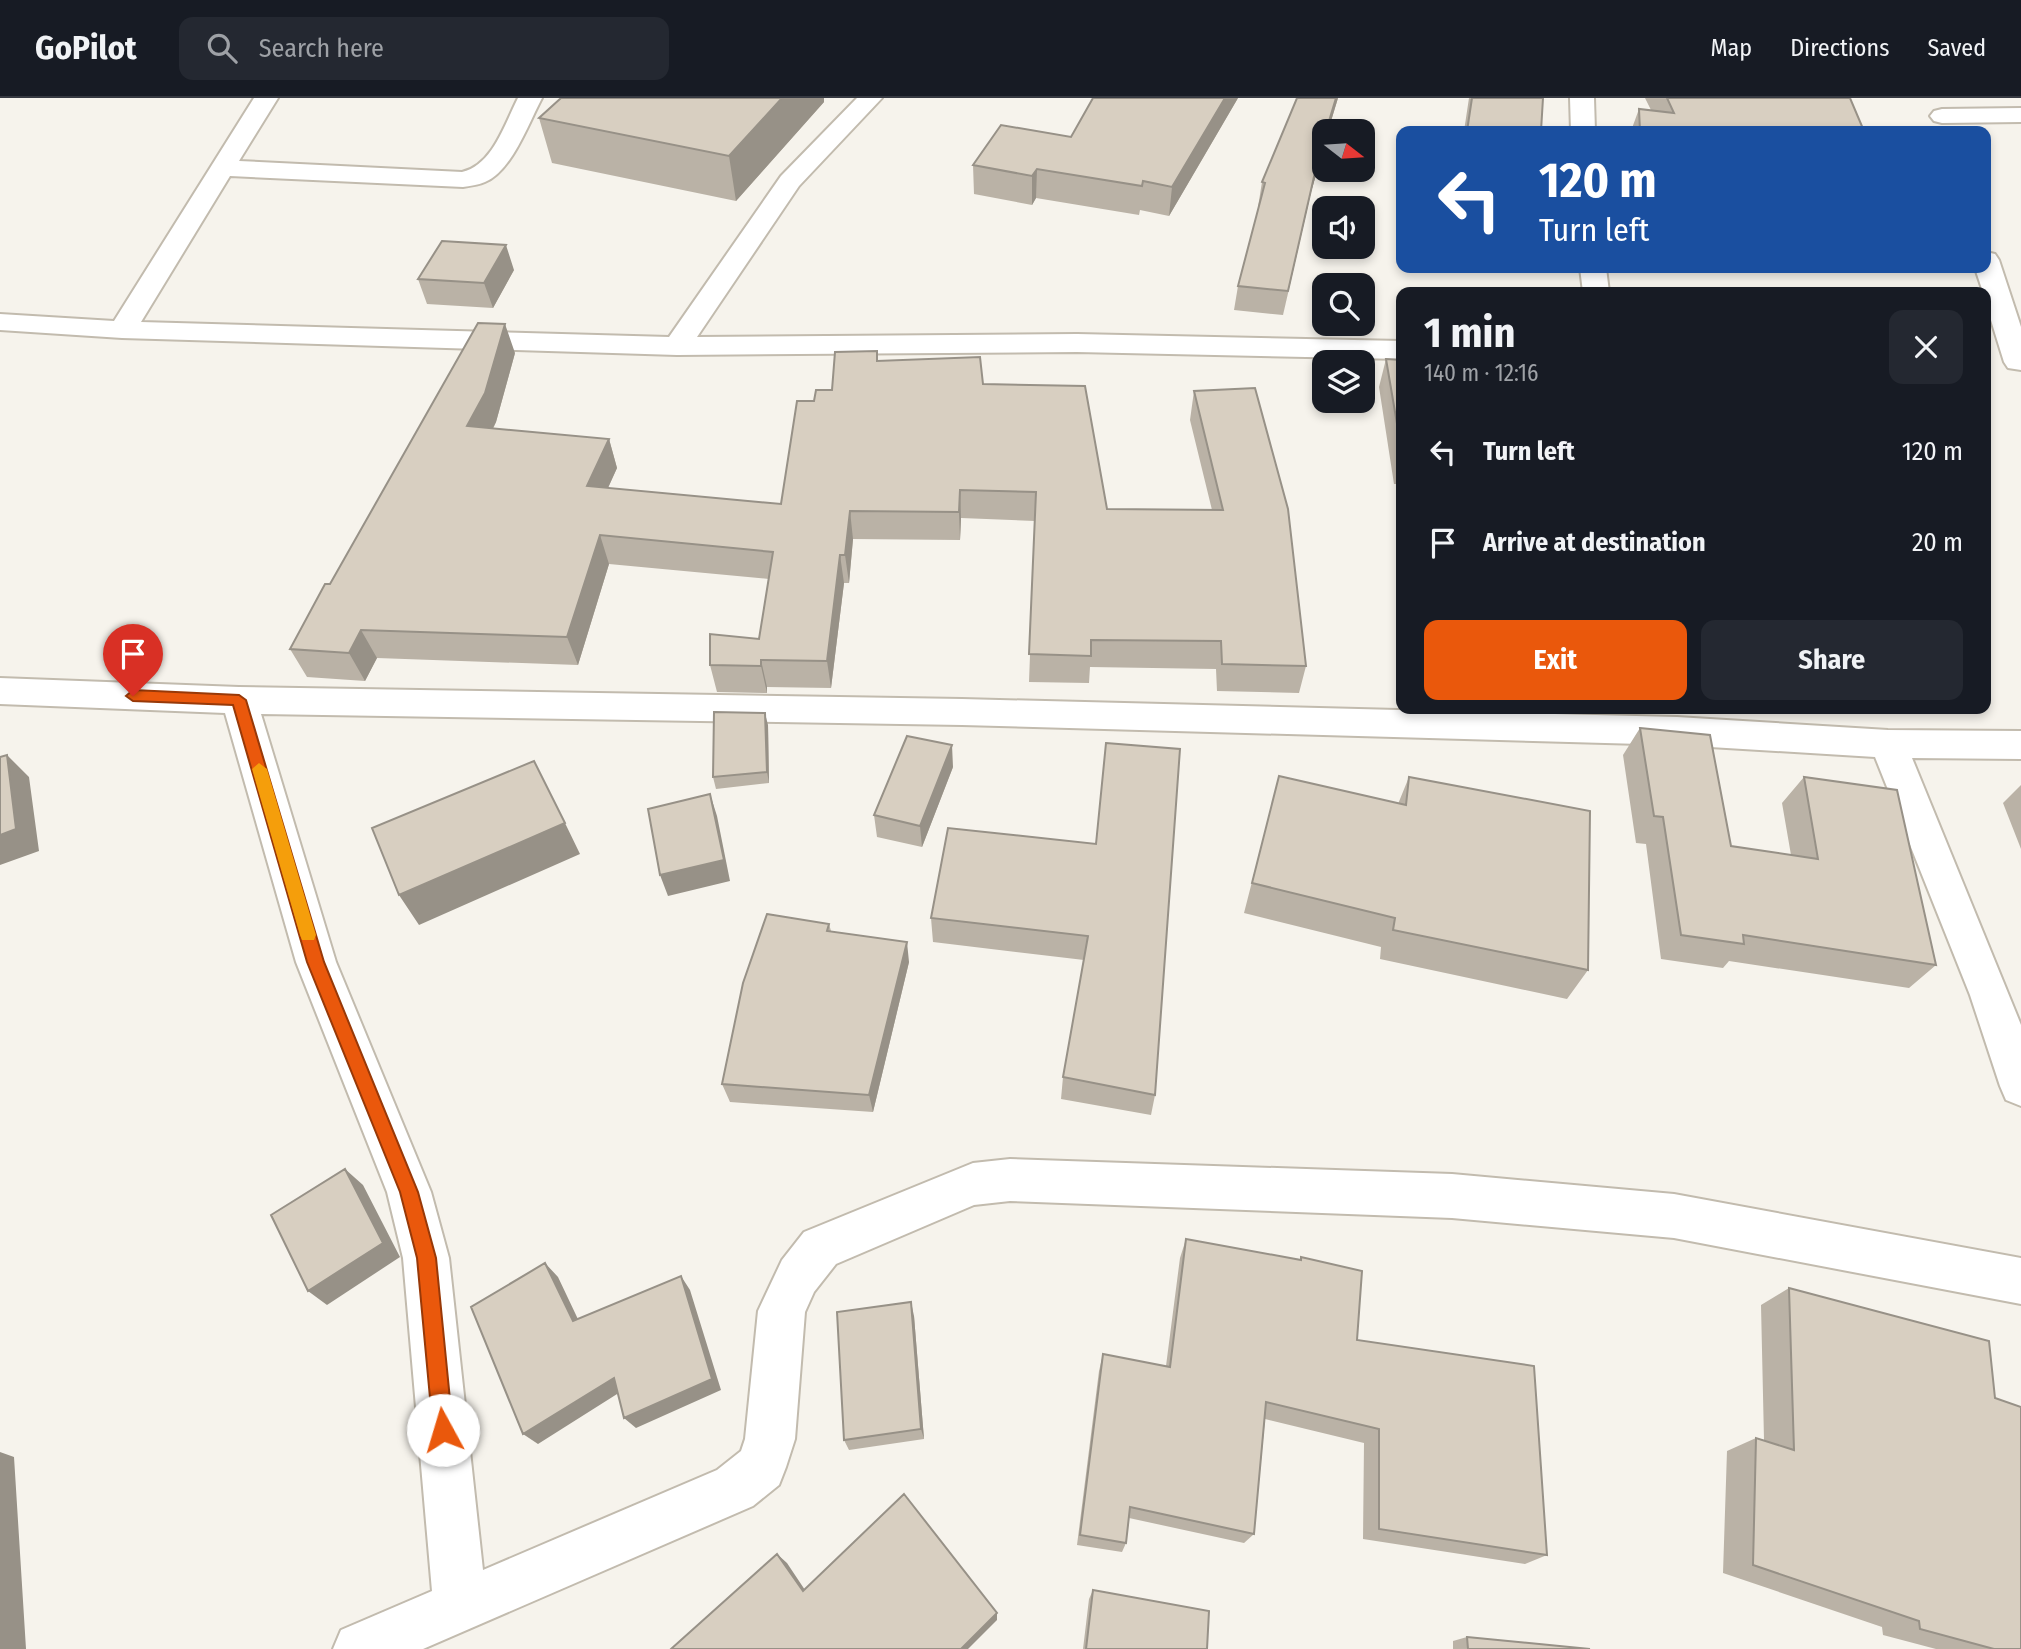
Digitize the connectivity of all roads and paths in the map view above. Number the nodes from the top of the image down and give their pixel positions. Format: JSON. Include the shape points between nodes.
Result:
{"nodes":[{"id":1,"x":266,"y":98,"type":"edge"},
{"id":2,"x":530,"y":98,"type":"edge"},
{"id":3,"x":870,"y":98,"type":"edge"},
{"id":4,"x":1582,"y":98,"type":"edge"},
{"id":5,"x":1941,"y":115,"type":"edge"},
{"id":6,"x":2021,"y":115,"type":"edge"},
{"id":7,"x":1583,"y":126,"type":"edge"},
{"id":8,"x":222,"y":169,"type":"junction"},
{"id":9,"x":1990,"y":273,"type":"edge"},
{"id":10,"x":0,"y":322,"type":"edge"},
{"id":11,"x":122,"y":330,"type":"junction"},
{"id":12,"x":677,"y":346,"type":"junction"},
{"id":13,"x":1396,"y":350,"type":"edge"},
{"id":14,"x":1991,"y":361,"type":"edge"},
{"id":15,"x":2020,"y":362,"type":"edge"},
{"id":16,"x":0,"y":691,"type":"edge"},
{"id":17,"x":239,"y":700,"type":"junction"},
{"id":18,"x":1888,"y":744,"type":"junction"},
{"id":19,"x":2021,"y":745,"type":"edge"},
{"id":20,"x":2021,"y":1086,"type":"edge"},
{"id":21,"x":2021,"y":1281,"type":"edge"},
{"id":22,"x":460,"y":1606,"type":"junction"},
{"id":23,"x":360,"y":1649,"type":"edge"}],
"edges":[{"from":1,"to":8,"type":"street"},
{"from":2,"to":8,"type":"street","via":[[489,167],[480,176],[463,180]]},
{"from":3,"to":12,"type":"street","via":[[790,181]]},
{"from":4,"to":7,"type":"street"},
{"from":5,"to":6,"type":"street"},
{"from":8,"to":11,"type":"street"},
{"from":9,"to":15,"type":"street"},
{"from":10,"to":11,"type":"street"},
{"from":11,"to":12,"type":"street"},
{"from":12,"to":13,"type":"street","via":[[1077,343]]},
{"from":14,"to":15,"type":"street"},
{"from":16,"to":17,"type":"street"},
{"from":17,"to":18,"type":"street","via":[[962,712],[1676,731]]},
{"from":17,"to":22,"type":"street","via":[[316,962],[409,1192],[426,1258]]},
{"from":18,"to":19,"type":"street"},
{"from":18,"to":20,"type":"street","via":[[1990,995]]},
{"from":21,"to":22,"type":"street","via":[[1674,1216],[1452,1196],[1010,1180],[973,1184],[820,1248],[798,1276],[782,1311],[770,1439],[761,1467],[735,1488]]},
{"from":22,"to":23,"type":"street"}]}
